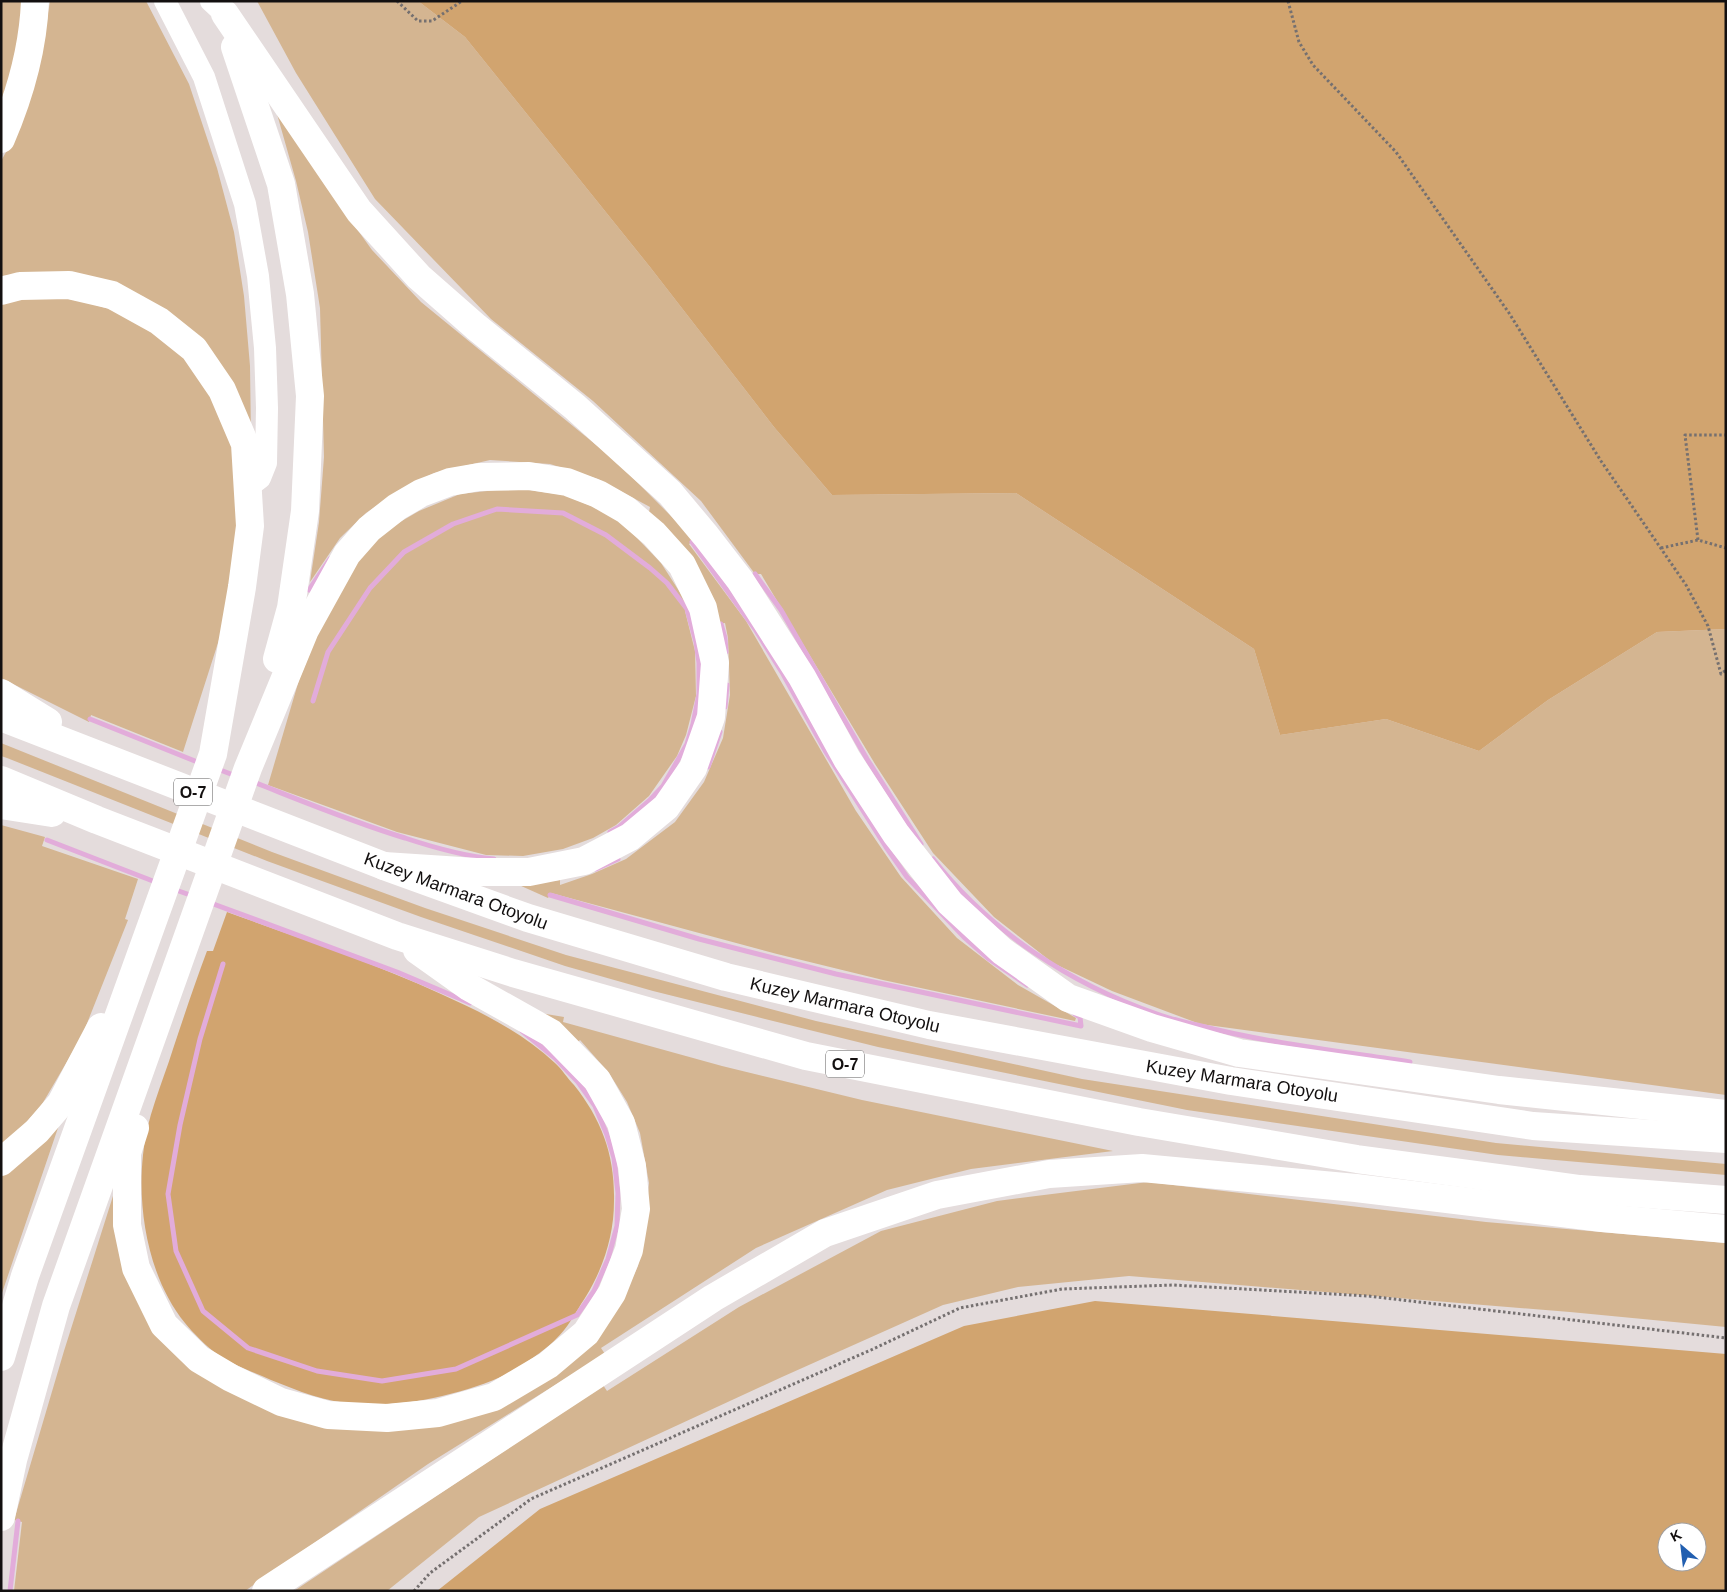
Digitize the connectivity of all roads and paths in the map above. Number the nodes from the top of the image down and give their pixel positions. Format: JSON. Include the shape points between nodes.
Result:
{"nodes":[{"id":1,"x":35,"y":1,"type":"edge"},
{"id":2,"x":166,"y":1,"type":"edge"},
{"id":3,"x":397,"y":1,"type":"edge"},
{"id":4,"x":462,"y":1,"type":"edge"},
{"id":5,"x":1288,"y":1,"type":"edge"},
{"id":6,"x":218,"y":8,"type":"edge"},
{"id":7,"x":1,"y":139,"type":"edge"},
{"id":8,"x":1,"y":291,"type":"edge"},
{"id":9,"x":1726,"y":435,"type":"edge"},
{"id":10,"x":248,"y":487,"type":"junction"},
{"id":11,"x":1698,"y":540,"type":"junction"},
{"id":12,"x":1661,"y":548,"type":"junction"},
{"id":13,"x":1726,"y":548,"type":"edge"},
{"id":14,"x":1726,"y":670,"type":"edge"},
{"id":15,"x":1,"y":693,"type":"edge"},
{"id":16,"x":1,"y":717,"type":"edge"},
{"id":17,"x":110,"y":759,"type":"junction"},
{"id":18,"x":248,"y":768,"type":"junction"},
{"id":19,"x":1,"y":780,"type":"edge"},
{"id":20,"x":1,"y":805,"type":"edge"},
{"id":21,"x":97,"y":820,"type":"junction"},
{"id":22,"x":384,"y":866,"type":"junction"},
{"id":23,"x":160,"y":904,"type":"junction"},
{"id":24,"x":196,"y":915,"type":"junction"},
{"id":25,"x":397,"y":936,"type":"junction"},
{"id":26,"x":1726,"y":1114,"type":"edge"},
{"id":27,"x":1726,"y":1139,"type":"edge"},
{"id":28,"x":1,"y":1162,"type":"edge"},
{"id":29,"x":1726,"y":1200,"type":"edge"},
{"id":30,"x":1726,"y":1229,"type":"edge"},
{"id":31,"x":1726,"y":1338,"type":"edge"},
{"id":32,"x":1,"y":1357,"type":"edge"},
{"id":33,"x":1,"y":1517,"type":"edge"},
{"id":34,"x":266,"y":1591,"type":"edge"},
{"id":35,"x":414,"y":1591,"type":"edge"}],
"edges":[{"from":1,"to":7,"type":"highway","via":[[26,66],[14,109]]},
{"from":2,"to":10,"type":"lane","via":[[204,77],[244,204],[258,276],[265,348],[266,462],[260,478]]},
{"from":3,"to":4,"type":"path","via":[[418,21],[432,21]]},
{"from":5,"to":12,"type":"path","via":[[1299,42],[1313,65],[1396,152],[1509,314],[1601,461]]},
{"from":6,"to":18,"type":"highway","via":[[281,184],[300,294],[310,396],[305,512],[291,608]]},
{"from":6,"to":26,"type":"highway","via":[[359,212],[419,277],[575,407],[670,493],[700,529],[740,580],[802,677],[847,759],[896,834],[950,903],[1002,951],[1068,998],[1152,1028],[1240,1053],[1499,1090]]},
{"from":8,"to":10,"type":"highway","via":[[20,286],[69,285],[112,295],[159,321],[194,349],[222,390],[245,444]]},
{"from":9,"to":11,"type":"path","via":[[1686,435]]},
{"from":10,"to":23,"type":"highway","via":[[249,535],[214,754]]},
{"from":11,"to":12,"type":"path"},
{"from":11,"to":13,"type":"path"},
{"from":12,"to":14,"type":"path","via":[[1708,626],[1720,674]]},
{"from":15,"to":17,"type":"highway"},
{"from":16,"to":17,"type":"highway","name":"Kuzey Marmara Otoyolu","number":"O-7"},
{"from":17,"to":22,"type":"highway","name":"Kuzey Marmara Otoyolu","number":"O-7"},
{"from":18,"to":22,"type":"highway","via":[[305,630],[347,554],[369,529],[397,506],[450,482],[479,477],[529,476],[567,482],[626,510],[682,565],[703,608],[715,663],[711,717],[693,768],[666,807],[630,837],[584,861],[529,872]]},
{"from":18,"to":24,"type":"highway"},
{"from":19,"to":21,"type":"highway","number":"O-7"},
{"from":20,"to":21,"type":"highway"},
{"from":21,"to":25,"type":"highway","number":"O-7"},
{"from":22,"to":27,"type":"highway","name":"Kuzey Marmara Otoyolu","number":"O-7","via":[[528,918],[726,977],[929,1025],[1231,1081],[1533,1126]]},
{"from":23,"to":28,"type":"highway","via":[[61,1103],[37,1131]]},
{"from":23,"to":32,"type":"highway","via":[[25,1276]]},
{"from":24,"to":25,"type":"highway","via":[[127,1153],[126,1225],[136,1268],[164,1325],[199,1359],[281,1402],[328,1415],[387,1418],[438,1413],[494,1397],[548,1365],[586,1333],[612,1293],[629,1250],[636,1209],[632,1166],[620,1123],[597,1080],[551,1033],[469,987]]},
{"from":24,"to":33,"type":"highway","via":[[56,1306],[13,1460]]},
{"from":25,"to":29,"type":"highway","number":"O-7","via":[[523,976],[816,1058],[1139,1122],[1357,1159],[1580,1189]]},
{"from":30,"to":34,"type":"highway","via":[[1142,1168],[1049,1174],[937,1195],[825,1232],[713,1298]]},
{"from":31,"to":35,"type":"path","via":[[1368,1296],[1173,1284],[1062,1289],[970,1306],[532,1499],[430,1573]]}]}
